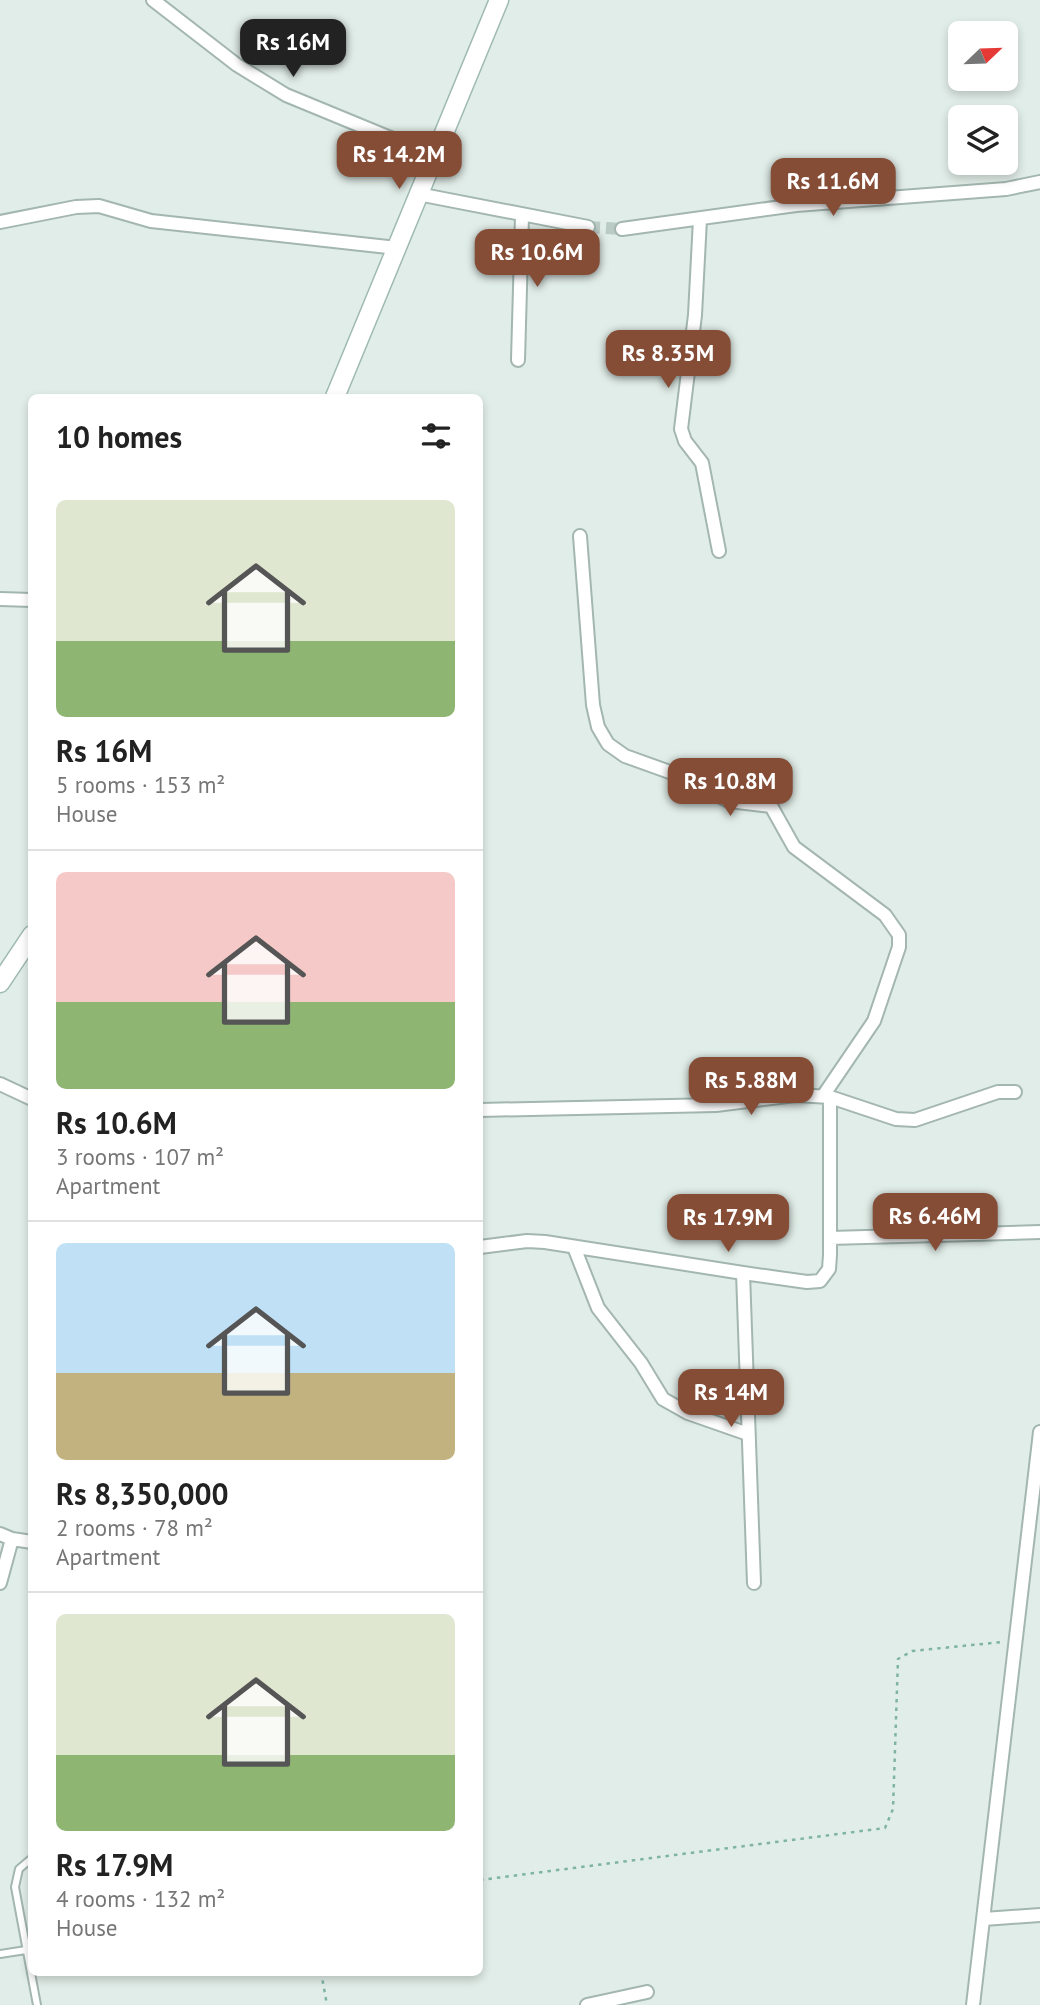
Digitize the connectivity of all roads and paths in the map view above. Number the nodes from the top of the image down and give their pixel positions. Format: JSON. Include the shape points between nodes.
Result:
{"nodes":[{"id":1,"x":153,"y":0,"type":"edge"},
{"id":2,"x":499,"y":0,"type":"edge"},
{"id":3,"x":434,"y":156,"type":"junction"},
{"id":4,"x":1040,"y":182,"type":"edge"},
{"id":5,"x":418,"y":194,"type":"junction"},
{"id":6,"x":522,"y":216,"type":"junction"},
{"id":7,"x":701,"y":219,"type":"junction"},
{"id":8,"x":0,"y":222,"type":"edge"},
{"id":9,"x":588,"y":228,"type":"tunnel mouth"},
{"id":10,"x":622,"y":229,"type":"tunnel mouth"},
{"id":11,"x":397,"y":248,"type":"junction"},
{"id":12,"x":518,"y":360,"type":"dead end"},
{"id":13,"x":336,"y":394,"type":"edge"},
{"id":14,"x":580,"y":536,"type":"dead end"},
{"id":15,"x":719,"y":551,"type":"dead end"},
{"id":16,"x":0,"y":599,"type":"edge"},
{"id":17,"x":28,"y":600,"type":"edge"},
{"id":18,"x":28,"y":941,"type":"edge"},
{"id":19,"x":0,"y":983,"type":"edge"},
{"id":20,"x":0,"y":1084,"type":"edge"},
{"id":21,"x":1015,"y":1093,"type":"dead end"},
{"id":22,"x":826,"y":1096,"type":"junction"},
{"id":23,"x":28,"y":1097,"type":"edge"},
{"id":24,"x":483,"y":1110,"type":"edge"},
{"id":25,"x":1040,"y":1232,"type":"edge"},
{"id":26,"x":830,"y":1238,"type":"junction"},
{"id":27,"x":483,"y":1247,"type":"edge"},
{"id":28,"x":574,"y":1247,"type":"junction"},
{"id":29,"x":743,"y":1273,"type":"junction"},
{"id":30,"x":1040,"y":1432,"type":"edge"},
{"id":31,"x":748,"y":1434,"type":"junction"},
{"id":32,"x":6,"y":1536,"type":"edge"},
{"id":33,"x":28,"y":1541,"type":"edge"},
{"id":34,"x":0,"y":1583,"type":"edge"},
{"id":35,"x":754,"y":1583,"type":"dead end"},
{"id":36,"x":1016,"y":1641,"type":"junction"},
{"id":37,"x":28,"y":1860,"type":"edge"},
{"id":38,"x":483,"y":1880,"type":"edge"},
{"id":39,"x":1040,"y":1915,"type":"edge"},
{"id":40,"x":984,"y":1919,"type":"junction"},
{"id":41,"x":26,"y":1950,"type":"junction"},
{"id":42,"x":0,"y":1954,"type":"edge"},
{"id":43,"x":28,"y":1960,"type":"edge"},
{"id":44,"x":31,"y":1976,"type":"edge"},
{"id":45,"x":322,"y":1976,"type":"edge"},
{"id":46,"x":647,"y":1992,"type":"dead end"},
{"id":47,"x":37,"y":2005,"type":"edge"},
{"id":48,"x":327,"y":2005,"type":"edge"},
{"id":49,"x":587,"y":2005,"type":"edge"},
{"id":50,"x":973,"y":2005,"type":"edge"}],
"edges":[{"from":1,"to":3,"type":"street","via":[[237,65],[286,95]]},
{"from":2,"to":3,"type":"main road"},
{"from":3,"to":5,"type":"main road"},
{"from":4,"to":7,"type":"street","via":[[1006,190],[806,204]]},
{"from":5,"to":6,"type":"street"},
{"from":5,"to":11,"type":"main road"},
{"from":6,"to":9,"type":"street"},
{"from":6,"to":12,"type":"street"},
{"from":7,"to":10,"type":"street"},
{"from":7,"to":15,"type":"street","via":[[681,429],[702,463]]},
{"from":8,"to":11,"type":"street","via":[[99,206],[151,221]]},
{"from":11,"to":13,"type":"main road"},
{"from":14,"to":22,"type":"street","via":[[593,705],[608,744],[625,756],[678,775],[729,801],[771,806],[794,847],[894,924],[900,947],[874,1021]]},
{"from":16,"to":17,"type":"street"},
{"from":18,"to":19,"type":"main road"},
{"from":20,"to":23,"type":"street"},
{"from":21,"to":22,"type":"street","via":[[988,1095],[915,1120],[896,1119]]},
{"from":22,"to":24,"type":"street","via":[[716,1105]]},
{"from":22,"to":26,"type":"street"},
{"from":25,"to":26,"type":"street"},
{"from":26,"to":29,"type":"street","via":[[829,1269],[820,1281]]},
{"from":27,"to":28,"type":"street","via":[[527,1241]]},
{"from":28,"to":29,"type":"street"},
{"from":28,"to":31,"type":"street","via":[[602,1315],[663,1399]]},
{"from":29,"to":31,"type":"street"},
{"from":30,"to":36,"type":"street"},
{"from":31,"to":35,"type":"street"},
{"from":32,"to":33,"type":"street"},
{"from":32,"to":34,"type":"street"},
{"from":36,"to":38,"type":"path","via":[[912,1651],[898,1659],[894,1809],[885,1828]]},
{"from":36,"to":40,"type":"street"},
{"from":37,"to":41,"type":"lane","via":[[16,1877]]},
{"from":39,"to":40,"type":"street"},
{"from":40,"to":50,"type":"street"},
{"from":41,"to":42,"type":"lane"},
{"from":41,"to":43,"type":"lane"},
{"from":44,"to":47,"type":"lane"},
{"from":45,"to":48,"type":"path"},
{"from":46,"to":49,"type":"street"}]}
